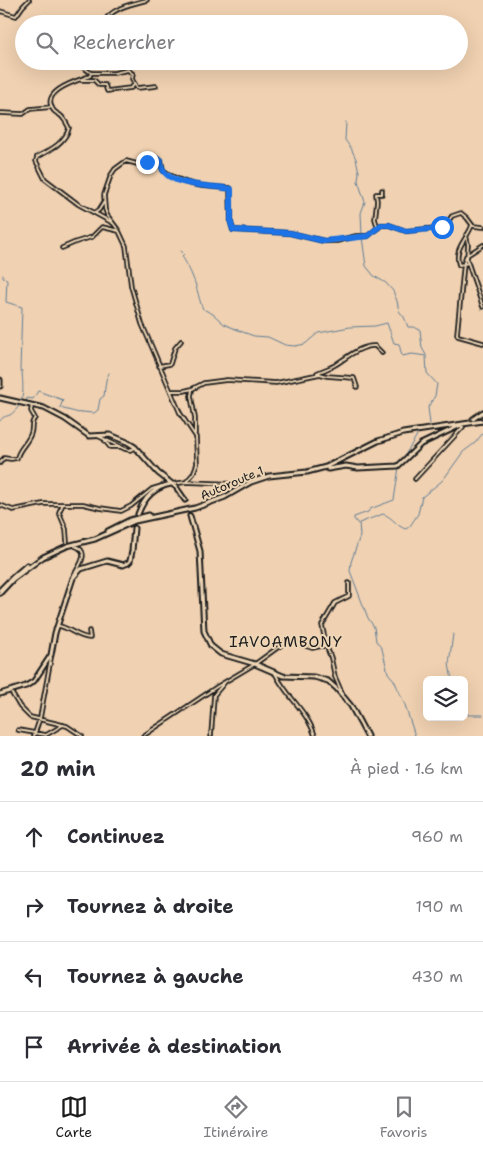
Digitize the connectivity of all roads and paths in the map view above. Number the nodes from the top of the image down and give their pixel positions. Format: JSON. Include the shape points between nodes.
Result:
{"nodes":[{"id":1,"x":29,"y":0,"type":"edge"},
{"id":2,"x":147,"y":0,"type":"edge"},
{"id":3,"x":0,"y":11,"type":"edge"},
{"id":4,"x":17,"y":15,"type":"edge"},
{"id":5,"x":111,"y":15,"type":"edge"},
{"id":6,"x":15,"y":16,"type":"edge"},
{"id":7,"x":84,"y":70,"type":"edge"},
{"id":8,"x":91,"y":73,"type":"junction"},
{"id":9,"x":79,"y":80,"type":"junction"},
{"id":10,"x":136,"y":84,"type":"junction"},
{"id":11,"x":156,"y":86,"type":"dead end"},
{"id":12,"x":52,"y":108,"type":"junction"},
{"id":13,"x":0,"y":113,"type":"edge"},
{"id":14,"x":382,"y":190,"type":"dead end"},
{"id":15,"x":104,"y":202,"type":"junction"},
{"id":16,"x":95,"y":213,"type":"junction"},
{"id":17,"x":114,"y":224,"type":"junction"},
{"id":18,"x":472,"y":225,"type":"junction"},
{"id":19,"x":483,"y":227,"type":"edge"},
{"id":20,"x":378,"y":228,"type":"junction"},
{"id":21,"x":119,"y":231,"type":"junction"},
{"id":22,"x":466,"y":235,"type":"junction"},
{"id":23,"x":483,"y":245,"type":"edge"},
{"id":24,"x":62,"y":248,"type":"dead end"},
{"id":25,"x":466,"y":256,"type":"junction"},
{"id":26,"x":468,"y":263,"type":"junction"},
{"id":27,"x":463,"y":264,"type":"junction"},
{"id":28,"x":480,"y":299,"type":"junction"},
{"id":29,"x":483,"y":302,"type":"edge"},
{"id":30,"x":483,"y":307,"type":"edge"},
{"id":31,"x":181,"y":341,"type":"dead end"},
{"id":32,"x":483,"y":343,"type":"edge"},
{"id":33,"x":382,"y":353,"type":"dead end"},
{"id":34,"x":159,"y":366,"type":"junction"},
{"id":35,"x":315,"y":374,"type":"junction"},
{"id":36,"x":0,"y":380,"type":"edge"},
{"id":37,"x":0,"y":386,"type":"edge"},
{"id":38,"x":357,"y":386,"type":"dead end"},
{"id":39,"x":192,"y":389,"type":"junction"},
{"id":40,"x":170,"y":391,"type":"junction"},
{"id":41,"x":0,"y":398,"type":"edge"},
{"id":42,"x":32,"y":405,"type":"junction"},
{"id":43,"x":483,"y":412,"type":"edge"},
{"id":44,"x":473,"y":418,"type":"dead end"},
{"id":45,"x":483,"y":420,"type":"edge"},
{"id":46,"x":460,"y":426,"type":"joint"},
{"id":47,"x":96,"y":435,"type":"junction"},
{"id":48,"x":196,"y":437,"type":"junction"},
{"id":49,"x":103,"y":439,"type":"junction"},
{"id":50,"x":121,"y":447,"type":"junction"},
{"id":51,"x":135,"y":447,"type":"junction"},
{"id":52,"x":0,"y":463,"type":"edge"},
{"id":53,"x":328,"y":469,"type":"dead end"},
{"id":54,"x":415,"y":479,"type":"dead end"},
{"id":55,"x":186,"y":482,"type":"junction"},
{"id":56,"x":172,"y":484,"type":"junction"},
{"id":57,"x":236,"y":484,"type":"dead end"},
{"id":58,"x":165,"y":486,"type":"junction"},
{"id":59,"x":185,"y":500,"type":"dead end"},
{"id":60,"x":0,"y":504,"type":"edge"},
{"id":61,"x":63,"y":504,"type":"junction"},
{"id":62,"x":138,"y":514,"type":"dead end"},
{"id":63,"x":190,"y":516,"type":"dead end"},
{"id":64,"x":134,"y":528,"type":"dead end"},
{"id":65,"x":67,"y":542,"type":"dead end"},
{"id":66,"x":75,"y":546,"type":"dead end"},
{"id":67,"x":73,"y":578,"type":"junction"},
{"id":68,"x":349,"y":583,"type":"dead end"},
{"id":69,"x":0,"y":592,"type":"edge"},
{"id":70,"x":58,"y":626,"type":"junction"},
{"id":71,"x":89,"y":630,"type":"dead end"},
{"id":72,"x":326,"y":645,"type":"junction"},
{"id":73,"x":51,"y":654,"type":"junction"},
{"id":74,"x":255,"y":664,"type":"junction"},
{"id":75,"x":275,"y":673,"type":"junction"},
{"id":76,"x":225,"y":682,"type":"junction"},
{"id":77,"x":11,"y":692,"type":"junction"},
{"id":78,"x":0,"y":694,"type":"edge"},
{"id":79,"x":343,"y":695,"type":"junction"},
{"id":80,"x":40,"y":718,"type":"junction"},
{"id":81,"x":63,"y":725,"type":"junction"},
{"id":82,"x":18,"y":730,"type":"dead end"},
{"id":83,"x":34,"y":734,"type":"edge"},
{"id":84,"x":82,"y":736,"type":"edge"},
{"id":85,"x":143,"y":736,"type":"edge"},
{"id":86,"x":211,"y":736,"type":"edge"},
{"id":87,"x":315,"y":736,"type":"edge"},
{"id":88,"x":367,"y":736,"type":"edge"}],
"edges":[{"from":1,"to":4,"type":"street"},
{"from":2,"to":5,"type":"street","via":[[121,7]]},
{"from":3,"to":6,"type":"street"},
{"from":7,"to":8,"type":"street"},
{"from":8,"to":9,"type":"street"},
{"from":8,"to":10,"type":"street","via":[[128,70]]},
{"from":9,"to":10,"type":"street","via":[[105,84],[108,91],[131,88]]},
{"from":9,"to":12,"type":"street","via":[[56,91]]},
{"from":10,"to":11,"type":"street","via":[[137,88]]},
{"from":12,"to":13,"type":"street","via":[[30,109],[22,114]]},
{"from":12,"to":16,"type":"street","via":[[63,117],[69,130],[64,140],[37,157],[36,161],[45,179]]},
{"from":14,"to":20,"type":"street","via":[[382,194],[376,194]]},
{"from":15,"to":16,"type":"street"},
{"from":15,"to":17,"type":"street","via":[[107,216]]},
{"from":15,"to":20,"type":"street","via":[[115,169],[126,161],[141,165],[155,158],[161,160],[163,170],[183,182],[231,189],[233,230],[290,233],[324,241],[368,236]]},
{"from":16,"to":17,"type":"street"},
{"from":17,"to":21,"type":"street"},
{"from":18,"to":19,"type":"street"},
{"from":18,"to":20,"type":"street","via":[[461,213],[452,216],[444,226],[434,229],[406,231],[386,224]]},
{"from":18,"to":22,"type":"street"},
{"from":21,"to":24,"type":"street","via":[[102,227],[92,237]]},
{"from":21,"to":34,"type":"street","via":[[126,246],[132,292]]},
{"from":22,"to":25,"type":"street"},
{"from":22,"to":27,"type":"street","via":[[458,256],[458,265]]},
{"from":23,"to":25,"type":"street"},
{"from":25,"to":26,"type":"street"},
{"from":25,"to":27,"type":"street"},
{"from":26,"to":27,"type":"street"},
{"from":26,"to":28,"type":"street"},
{"from":27,"to":32,"type":"street","via":[[457,334]]},
{"from":28,"to":29,"type":"street"},
{"from":28,"to":30,"type":"street"},
{"from":31,"to":34,"type":"street","via":[[170,364]]},
{"from":33,"to":35,"type":"street","via":[[374,346],[367,347]]},
{"from":34,"to":40,"type":"street"},
{"from":35,"to":38,"type":"street","via":[[354,378]]},
{"from":35,"to":39,"type":"street","via":[[276,383],[219,381]]},
{"from":36,"to":37,"type":"street"},
{"from":39,"to":40,"type":"street"},
{"from":39,"to":48,"type":"street"},
{"from":40,"to":48,"type":"street"},
{"from":41,"to":42,"type":"street"},
{"from":42,"to":47,"type":"street","via":[[61,416],[89,436]]},
{"from":42,"to":52,"type":"street","via":[[35,418],[30,435],[17,458],[4,458]]},
{"from":43,"to":44,"type":"street"},
{"from":45,"to":69,"type":"street","name":"Autoroute 1","via":[[403,431],[377,439],[326,465],[268,474],[195,506],[130,520],[94,537],[43,554],[12,578]]},
{"from":46,"to":53,"type":"street","via":[[421,444],[398,466]]},
{"from":46,"to":54,"type":"street","via":[[464,427]]},
{"from":47,"to":49,"type":"street"},
{"from":47,"to":51,"type":"street","via":[[110,435]]},
{"from":48,"to":55,"type":"street","via":[[197,464]]},
{"from":49,"to":50,"type":"street"},
{"from":49,"to":50,"type":"street","via":[[110,448]]},
{"from":50,"to":51,"type":"street","via":[[130,450]]},
{"from":51,"to":56,"type":"street"},
{"from":55,"to":56,"type":"street"},
{"from":55,"to":57,"type":"street"},
{"from":56,"to":58,"type":"street"},
{"from":56,"to":59,"type":"street"},
{"from":58,"to":61,"type":"street","via":[[152,489],[121,511]]},
{"from":58,"to":62,"type":"street","via":[[148,496]]},
{"from":60,"to":61,"type":"street","via":[[13,510]]},
{"from":61,"to":65,"type":"street","via":[[59,512]]},
{"from":63,"to":74,"type":"street","via":[[200,551],[204,631],[208,642],[222,654]]},
{"from":64,"to":67,"type":"street","via":[[128,563],[107,561],[81,569]]},
{"from":66,"to":67,"type":"street","via":[[83,554]]},
{"from":67,"to":70,"type":"street"},
{"from":68,"to":72,"type":"street","via":[[349,596],[335,603],[322,625]]},
{"from":70,"to":71,"type":"street","via":[[84,638],[90,638]]},
{"from":70,"to":73,"type":"street"},
{"from":72,"to":74,"type":"street","via":[[312,648],[290,641]]},
{"from":72,"to":79,"type":"street"},
{"from":73,"to":77,"type":"street","via":[[34,681]]},
{"from":73,"to":80,"type":"street"},
{"from":74,"to":75,"type":"street"},
{"from":74,"to":76,"type":"street"},
{"from":75,"to":79,"type":"street","via":[[325,680]]},
{"from":75,"to":87,"type":"street","via":[[309,720]]},
{"from":76,"to":85,"type":"street"},
{"from":76,"to":86,"type":"street","via":[[214,695]]},
{"from":77,"to":78,"type":"street"},
{"from":77,"to":80,"type":"street","via":[[30,717]]},
{"from":79,"to":88,"type":"street"},
{"from":80,"to":81,"type":"street"},
{"from":80,"to":83,"type":"street"},
{"from":81,"to":83,"type":"street","via":[[46,735]]},
{"from":81,"to":84,"type":"street"},
{"from":82,"to":83,"type":"street"}]}
